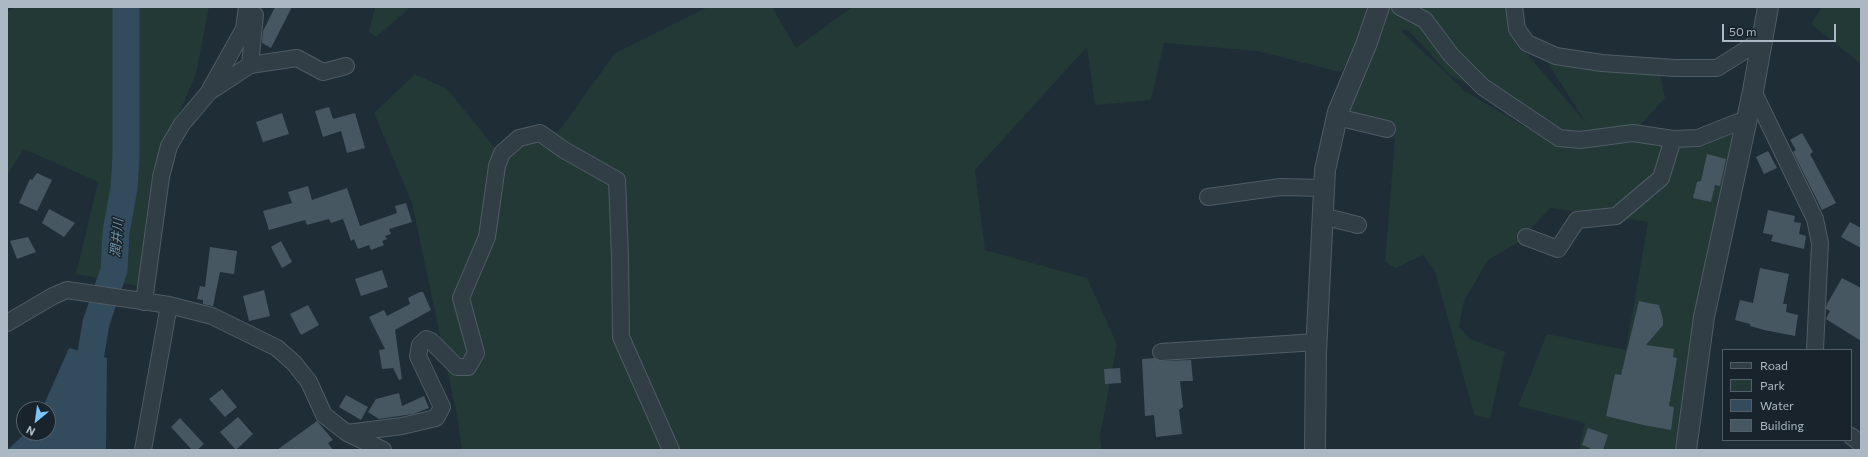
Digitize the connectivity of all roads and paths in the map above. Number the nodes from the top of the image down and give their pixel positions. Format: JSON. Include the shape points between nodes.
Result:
{"nodes":[{"id":1,"x":247,"y":7,"type":"edge"},
{"id":2,"x":256,"y":7,"type":"edge"},
{"id":3,"x":1379,"y":7,"type":"edge"},
{"id":4,"x":1400,"y":7,"type":"edge"},
{"id":5,"x":1514,"y":7,"type":"edge"},
{"id":6,"x":1768,"y":7,"type":"edge"},
{"id":7,"x":1763,"y":39,"type":"junction"},
{"id":8,"x":250,"y":65,"type":"junction"},
{"id":9,"x":346,"y":66,"type":"dead end"},
{"id":10,"x":209,"y":92,"type":"junction"},
{"id":11,"x":1753,"y":92,"type":"junction"},
{"id":12,"x":1337,"y":117,"type":"junction"},
{"id":13,"x":1746,"y":125,"type":"junction"},
{"id":14,"x":1388,"y":129,"type":"dead end"},
{"id":15,"x":1673,"y":139,"type":"junction"},
{"id":16,"x":1324,"y":188,"type":"junction"},
{"id":17,"x":1208,"y":197,"type":"dead end"},
{"id":18,"x":1322,"y":216,"type":"junction"},
{"id":19,"x":1358,"y":225,"type":"dead end"},
{"id":20,"x":1526,"y":238,"type":"dead end"},
{"id":21,"x":144,"y":302,"type":"junction"},
{"id":22,"x":169,"y":305,"type":"junction"},
{"id":23,"x":7,"y":323,"type":"edge"},
{"id":24,"x":1316,"y":342,"type":"junction"},
{"id":25,"x":1815,"y":349,"type":"edge"},
{"id":26,"x":1161,"y":352,"type":"dead end"},
{"id":27,"x":347,"y":433,"type":"junction"},
{"id":28,"x":1852,"y":437,"type":"edge"},
{"id":29,"x":1861,"y":444,"type":"edge"},
{"id":30,"x":143,"y":450,"type":"edge"},
{"id":31,"x":383,"y":450,"type":"edge"},
{"id":32,"x":671,"y":450,"type":"edge"},
{"id":33,"x":1315,"y":450,"type":"edge"},
{"id":34,"x":1686,"y":450,"type":"edge"}],
"edges":[{"from":1,"to":10,"type":"street","via":[[244,29]]},
{"from":2,"to":8,"type":"street"},
{"from":3,"to":12,"type":"street"},
{"from":4,"to":15,"type":"street","via":[[1425,20],[1451,56],[1483,87],[1559,138],[1580,140],[1633,133]]},
{"from":5,"to":7,"type":"street","via":[[1517,29],[1527,43],[1556,56],[1602,63],[1718,68]]},
{"from":6,"to":7,"type":"street"},
{"from":7,"to":11,"type":"street"},
{"from":8,"to":9,"type":"street","via":[[297,58],[323,72]]},
{"from":8,"to":10,"type":"street"},
{"from":10,"to":21,"type":"street","via":[[182,124],[169,146],[161,177]]},
{"from":11,"to":13,"type":"street"},
{"from":11,"to":25,"type":"street","via":[[1815,219],[1820,242]]},
{"from":12,"to":14,"type":"street"},
{"from":12,"to":16,"type":"street","via":[[1325,170]]},
{"from":13,"to":15,"type":"street","via":[[1738,122],[1698,138]]},
{"from":13,"to":34,"type":"street","via":[[1704,317]]},
{"from":15,"to":20,"type":"street","via":[[1662,178],[1616,216],[1577,220],[1558,248]]},
{"from":16,"to":17,"type":"street","via":[[1281,187]]},
{"from":16,"to":18,"type":"street"},
{"from":18,"to":19,"type":"street"},
{"from":18,"to":24,"type":"street"},
{"from":21,"to":22,"type":"street"},
{"from":21,"to":23,"type":"street","via":[[67,290]]},
{"from":22,"to":27,"type":"street","via":[[212,316],[277,348],[310,382],[324,415]]},
{"from":22,"to":30,"type":"street"},
{"from":24,"to":26,"type":"street"},
{"from":24,"to":33,"type":"street"},
{"from":27,"to":31,"type":"street"},
{"from":27,"to":32,"type":"street","via":[[402,426],[436,418],[442,407],[418,356],[420,345],[426,339],[431,340],[457,367],[468,367],[476,353],[461,298],[487,237],[496,166],[502,153],[519,138],[540,133],[564,150],[617,180],[621,337]]},
{"from":28,"to":29,"type":"street"}]}
